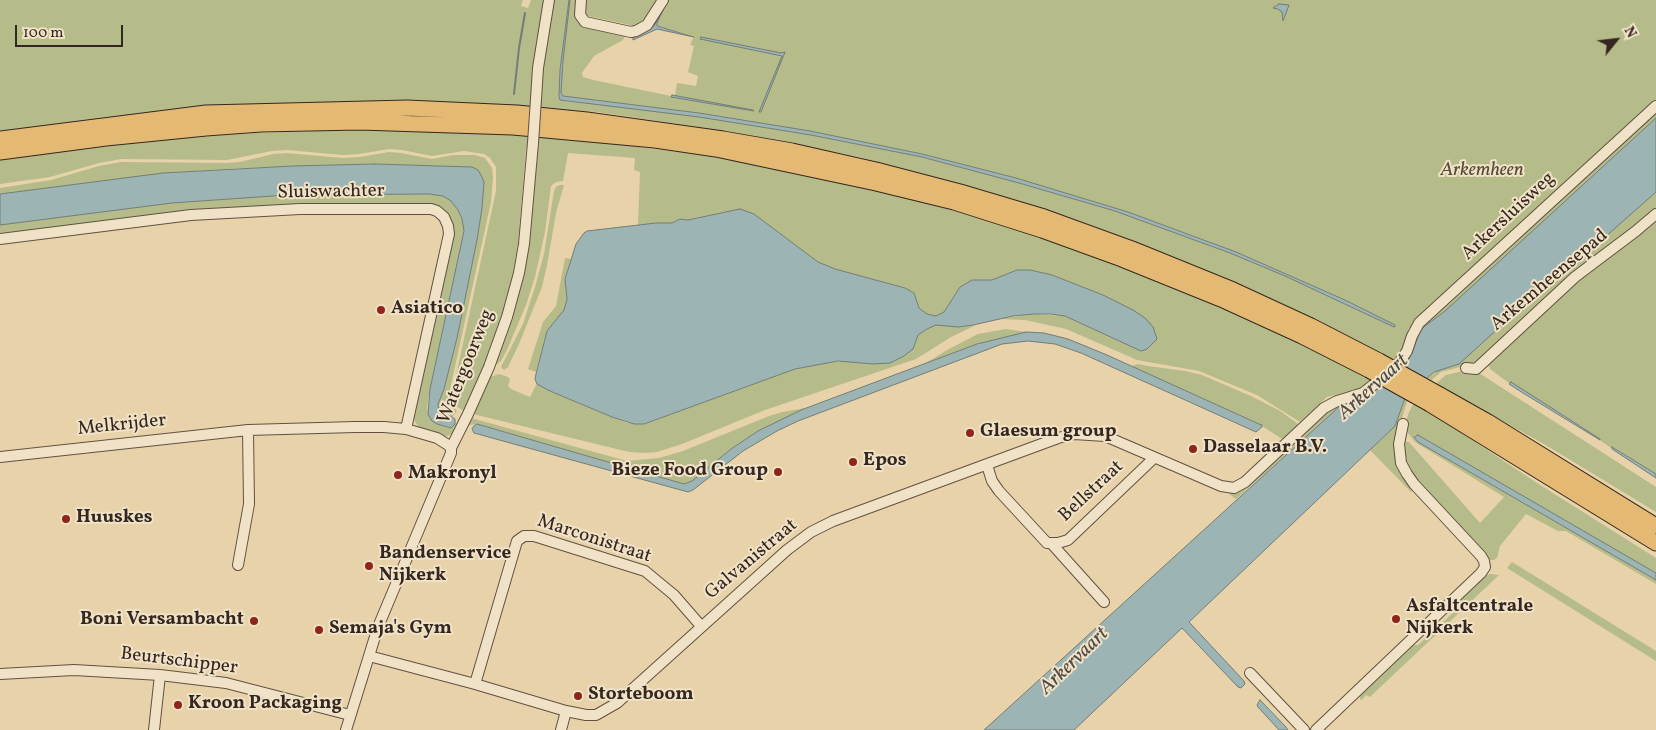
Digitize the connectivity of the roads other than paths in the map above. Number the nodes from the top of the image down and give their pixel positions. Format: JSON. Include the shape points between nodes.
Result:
{"nodes":[{"id":1,"x":550,"y":0,"type":"edge"},
{"id":2,"x":581,"y":0,"type":"edge"},
{"id":3,"x":663,"y":0,"type":"edge"},
{"id":4,"x":1656,"y":106,"type":"edge"},
{"id":5,"x":0,"y":139,"type":"edge"},
{"id":6,"x":0,"y":152,"type":"edge"},
{"id":7,"x":1656,"y":214,"type":"edge"},
{"id":8,"x":0,"y":239,"type":"edge"},
{"id":9,"x":1398,"y":363,"type":"dead end"},
{"id":10,"x":1466,"y":368,"type":"dead end"},
{"id":11,"x":1375,"y":371,"type":"junction"},
{"id":12,"x":1435,"y":399,"type":"junction"},
{"id":13,"x":1403,"y":424,"type":"dead end"},
{"id":14,"x":406,"y":429,"type":"junction"},
{"id":15,"x":248,"y":430,"type":"junction"},
{"id":16,"x":450,"y":448,"type":"junction"},
{"id":17,"x":0,"y":457,"type":"edge"},
{"id":18,"x":1154,"y":458,"type":"junction"},
{"id":19,"x":987,"y":465,"type":"junction"},
{"id":20,"x":1656,"y":526,"type":"edge"},
{"id":21,"x":1051,"y":543,"type":"junction"},
{"id":22,"x":1656,"y":543,"type":"edge"},
{"id":23,"x":238,"y":565,"type":"dead end"},
{"id":24,"x":1104,"y":602,"type":"dead end"},
{"id":25,"x":701,"y":626,"type":"junction"},
{"id":26,"x":369,"y":656,"type":"junction"},
{"id":27,"x":1250,"y":673,"type":"dead end"},
{"id":28,"x":0,"y":674,"type":"edge"},
{"id":29,"x":160,"y":675,"type":"junction"},
{"id":30,"x":475,"y":684,"type":"junction"},
{"id":31,"x":566,"y":711,"type":"junction"},
{"id":32,"x":350,"y":716,"type":"junction"},
{"id":33,"x":154,"y":730,"type":"edge"},
{"id":34,"x":346,"y":730,"type":"edge"},
{"id":35,"x":561,"y":730,"type":"edge"},
{"id":36,"x":1304,"y":730,"type":"edge"},
{"id":37,"x":1316,"y":730,"type":"edge"}],
"edges":[{"from":1,"to":16,"type":"street","name":"Watergoorweg","bridge":true,"via":[[538,68],[524,244],[511,304],[489,367]]},
{"from":2,"to":3,"type":"street","via":[[580,15],[585,22],[630,32],[647,25]]},
{"from":4,"to":9,"type":"street","name":"Arkersluisweg","via":[[1419,324]]},
{"from":5,"to":11,"type":"highway","via":[[206,113],[408,108],[517,113],[723,139],[876,170],[1044,217],[1233,290],[1311,326]]},
{"from":6,"to":11,"type":"highway","via":[[206,128],[360,122],[513,127],[716,149],[954,202],[1042,230],[1221,299]]},
{"from":7,"to":10,"type":"street","name":"Arkemheensepad","via":[[1575,277],[1476,369]]},
{"from":8,"to":14,"type":"street","name":"Sluiswachter","via":[[191,215],[300,209],[437,211],[447,221],[449,234]]},
{"from":11,"to":12,"type":"highway","bridge":true},
{"from":11,"to":18,"type":"street","name":"Galvanistraat","via":[[1363,393],[1324,408],[1245,482],[1234,488],[1221,486]]},
{"from":12,"to":20,"type":"highway","via":[[1488,422]]},
{"from":12,"to":22,"type":"highway"},
{"from":13,"to":37,"type":"street","via":[[1399,444],[1401,463],[1407,474],[1481,556],[1485,567]]},
{"from":14,"to":15,"type":"street","name":"Melkrijder"},
{"from":14,"to":16,"type":"street","name":"Melkrijder","via":[[437,438]]},
{"from":15,"to":17,"type":"street","name":"Melkrijder"},
{"from":15,"to":23,"type":"street","via":[[249,504]]},
{"from":16,"to":26,"type":"street","name":"Watergoorweg","via":[[451,453],[378,627]]},
{"from":18,"to":19,"type":"street","name":"Galvanistraat","via":[[1105,436],[1074,434]]},
{"from":18,"to":21,"type":"street","name":"Bellstraat","via":[[1068,540]]},
{"from":19,"to":21,"type":"street","name":"Bellstraat","via":[[998,491],[1047,543]]},
{"from":19,"to":25,"type":"street","name":"Galvanistraat","via":[[811,532]]},
{"from":21,"to":24,"type":"street","name":"Bellstraat"},
{"from":25,"to":30,"type":"street","name":"Marconistraat","via":[[674,595],[645,571],[534,536],[524,536],[517,540]]},
{"from":25,"to":31,"type":"street","name":"Galvanistraat","via":[[607,710],[596,715]]},
{"from":26,"to":30,"type":"street","name":"Galvanistraat"},
{"from":26,"to":32,"type":"street","name":"Watergoorweg"},
{"from":27,"to":36,"type":"street"},
{"from":28,"to":29,"type":"street","name":"Beurtschipper","via":[[74,670]]},
{"from":29,"to":32,"type":"street","name":"Beurtschipper","via":[[226,683]]},
{"from":29,"to":33,"type":"street"},
{"from":30,"to":31,"type":"street","name":"Galvanistraat"},
{"from":31,"to":35,"type":"street"},
{"from":32,"to":34,"type":"street","name":"Watergoorweg"}]}
